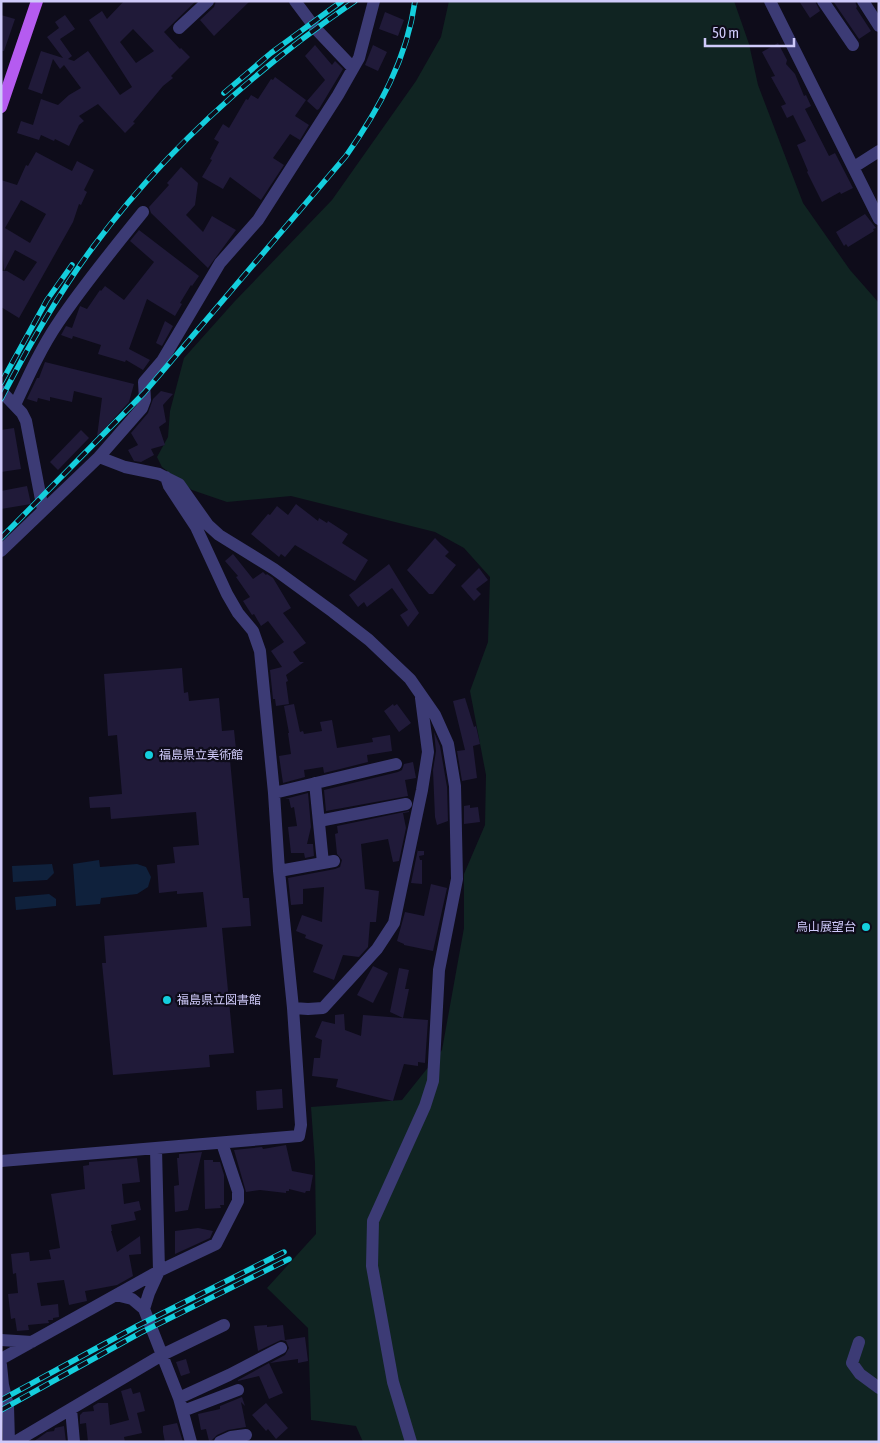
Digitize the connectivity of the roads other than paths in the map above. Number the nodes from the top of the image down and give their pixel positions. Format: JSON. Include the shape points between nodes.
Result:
{"nodes":[{"id":1,"x":37,"y":1,"type":"edge"},
{"id":2,"x":208,"y":1,"type":"edge"},
{"id":3,"x":374,"y":1,"type":"edge"},
{"id":4,"x":770,"y":1,"type":"edge"},
{"id":5,"x":823,"y":1,"type":"edge"},
{"id":6,"x":863,"y":1,"type":"edge"},
{"id":7,"x":298,"y":5,"type":"edge"},
{"id":8,"x":879,"y":26,"type":"edge"},
{"id":9,"x":179,"y":28,"type":"dead end"},
{"id":10,"x":853,"y":45,"type":"dead end"},
{"id":11,"x":353,"y":68,"type":"junction"},
{"id":12,"x":1,"y":107,"type":"edge"},
{"id":13,"x":879,"y":151,"type":"edge"},
{"id":14,"x":854,"y":167,"type":"junction"},
{"id":15,"x":143,"y":212,"type":"dead end"},
{"id":16,"x":879,"y":219,"type":"edge"},
{"id":17,"x":1,"y":391,"type":"edge"},
{"id":18,"x":15,"y":405,"type":"junction"},
{"id":19,"x":99,"y":457,"type":"junction"},
{"id":20,"x":166,"y":477,"type":"junction"},
{"id":21,"x":43,"y":510,"type":"junction"},
{"id":22,"x":1,"y":551,"type":"edge"},
{"id":23,"x":421,"y":696,"type":"junction"},
{"id":24,"x":396,"y":764,"type":"dead end"},
{"id":25,"x":315,"y":783,"type":"junction"},
{"id":26,"x":274,"y":793,"type":"junction"},
{"id":27,"x":406,"y":804,"type":"dead end"},
{"id":28,"x":319,"y":821,"type":"junction"},
{"id":29,"x":279,"y":871,"type":"junction"},
{"id":30,"x":293,"y":1008,"type":"junction"},
{"id":31,"x":222,"y":1143,"type":"junction"},
{"id":32,"x":156,"y":1149,"type":"junction"},
{"id":33,"x":1,"y":1161,"type":"edge"},
{"id":34,"x":159,"y":1271,"type":"junction"},
{"id":35,"x":116,"y":1295,"type":"junction"},
{"id":36,"x":144,"y":1309,"type":"junction"},
{"id":37,"x":224,"y":1325,"type":"dead end"},
{"id":38,"x":1,"y":1340,"type":"edge"},
{"id":39,"x":32,"y":1342,"type":"junction"},
{"id":40,"x":860,"y":1342,"type":"dead end"},
{"id":41,"x":281,"y":1348,"type":"dead end"},
{"id":42,"x":162,"y":1355,"type":"junction"},
{"id":43,"x":1,"y":1359,"type":"edge"},
{"id":44,"x":1,"y":1365,"type":"edge"},
{"id":45,"x":879,"y":1388,"type":"edge"},
{"id":46,"x":238,"y":1390,"type":"dead end"},
{"id":47,"x":179,"y":1398,"type":"junction"},
{"id":48,"x":71,"y":1409,"type":"junction"},
{"id":49,"x":183,"y":1412,"type":"junction"},
{"id":50,"x":246,"y":1434,"type":"dead end"},
{"id":51,"x":8,"y":1442,"type":"edge"},
{"id":52,"x":15,"y":1442,"type":"edge"},
{"id":53,"x":74,"y":1442,"type":"edge"},
{"id":54,"x":191,"y":1442,"type":"edge"},
{"id":55,"x":220,"y":1442,"type":"edge"},
{"id":56,"x":411,"y":1442,"type":"edge"}],
"edges":[{"from":1,"to":12,"type":"main road"},
{"from":2,"to":9,"type":"street"},
{"from":3,"to":11,"type":"street","via":[[359,58]]},
{"from":4,"to":14,"type":"street"},
{"from":5,"to":10,"type":"street"},
{"from":6,"to":8,"type":"street"},
{"from":7,"to":11,"type":"street"},
{"from":11,"to":19,"type":"street","via":[[258,220],[220,263],[162,361],[144,382],[142,408]]},
{"from":13,"to":14,"type":"street"},
{"from":14,"to":16,"type":"street"},
{"from":15,"to":18,"type":"street","via":[[58,323]]},
{"from":17,"to":18,"type":"street"},
{"from":18,"to":21,"type":"street","via":[[26,421]]},
{"from":19,"to":20,"type":"street"},
{"from":19,"to":21,"type":"street"},
{"from":20,"to":23,"type":"street","via":[[179,484],[219,535],[274,569],[340,617],[410,679]]},
{"from":20,"to":26,"type":"street","via":[[196,527],[227,594],[253,631],[260,651]]},
{"from":21,"to":22,"type":"street"},
{"from":23,"to":30,"type":"street","via":[[428,752],[394,923],[377,949],[323,1008]]},
{"from":23,"to":56,"type":"street","via":[[436,715],[448,744],[455,786],[457,879],[439,970],[433,1081],[374,1221],[372,1266],[393,1382]]},
{"from":24,"to":25,"type":"street"},
{"from":25,"to":26,"type":"street"},
{"from":25,"to":28,"type":"street"},
{"from":26,"to":29,"type":"street"},
{"from":27,"to":28,"type":"street"},
{"from":28,"to":29,"type":"street","via":[[328,862]]},
{"from":29,"to":30,"type":"street"},
{"from":30,"to":31,"type":"street","via":[[301,1125],[298,1136]]},
{"from":31,"to":32,"type":"street"},
{"from":31,"to":34,"type":"street","via":[[238,1191],[238,1201],[216,1244]]},
{"from":32,"to":33,"type":"street"},
{"from":32,"to":34,"type":"street"},
{"from":34,"to":35,"type":"street"},
{"from":34,"to":36,"type":"street"},
{"from":35,"to":36,"type":"street","via":[[132,1299]]},
{"from":35,"to":39,"type":"street"},
{"from":36,"to":42,"type":"street"},
{"from":37,"to":42,"type":"street"},
{"from":38,"to":39,"type":"street"},
{"from":39,"to":43,"type":"street"},
{"from":40,"to":45,"type":"street","via":[[852,1362],[860,1374]]},
{"from":41,"to":47,"type":"street"},
{"from":42,"to":47,"type":"street"},
{"from":42,"to":48,"type":"street"},
{"from":44,"to":51,"type":"street","via":[[8,1406]]},
{"from":46,"to":49,"type":"street"},
{"from":47,"to":49,"type":"street"},
{"from":48,"to":52,"type":"street"},
{"from":48,"to":53,"type":"street"},
{"from":49,"to":54,"type":"street"},
{"from":50,"to":55,"type":"street"}]}
